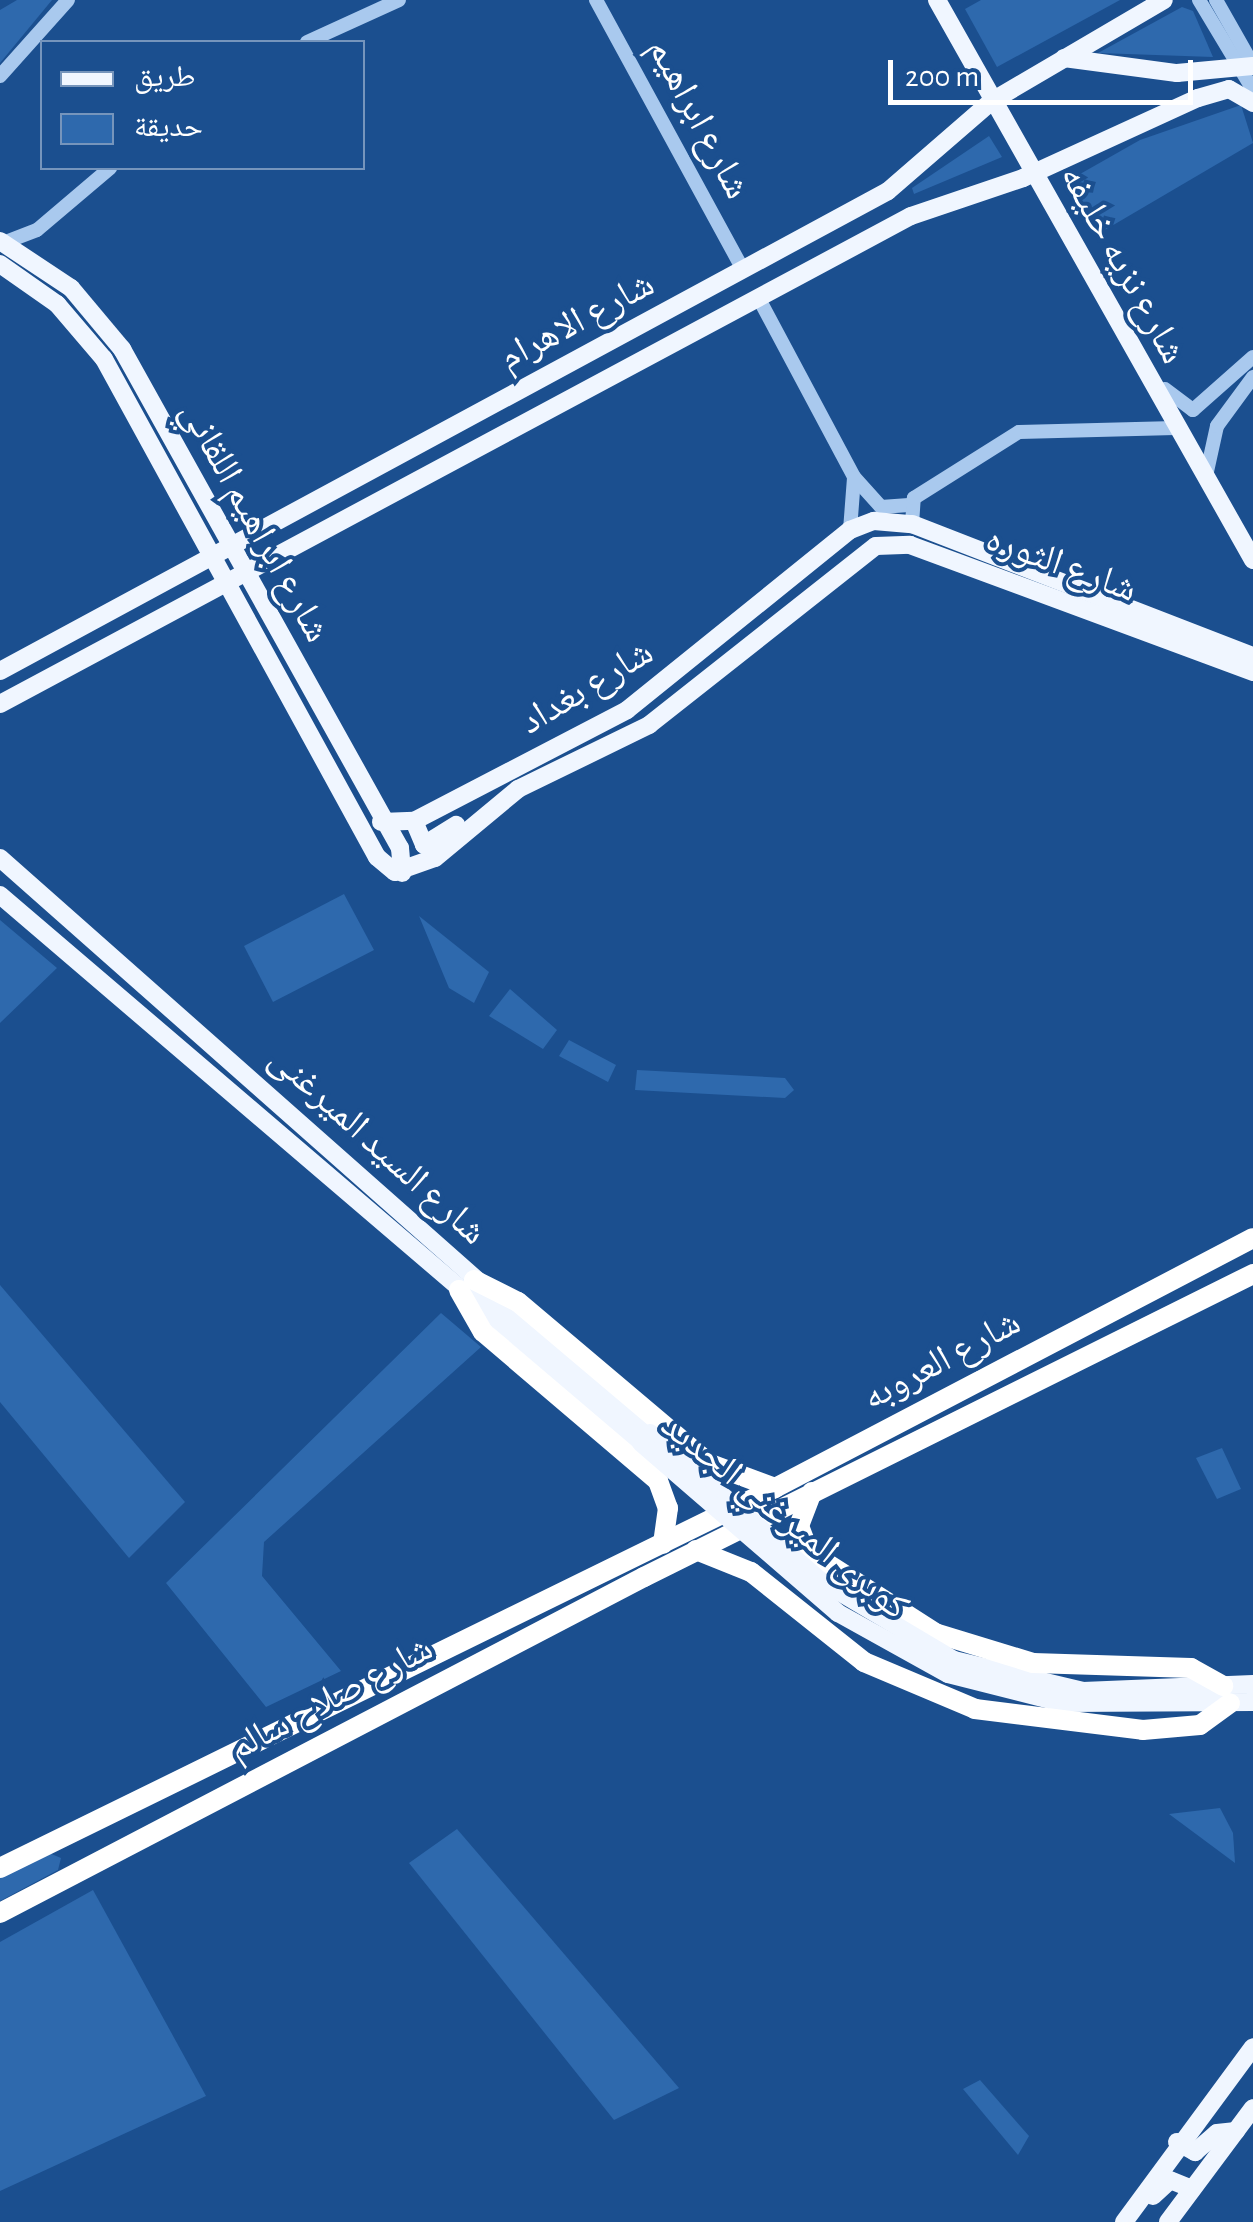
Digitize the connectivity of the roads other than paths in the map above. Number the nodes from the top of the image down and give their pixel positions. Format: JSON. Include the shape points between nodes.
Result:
{"nodes":[{"id":1,"x":68,"y":0,"type":"edge"},
{"id":2,"x":399,"y":0,"type":"edge"},
{"id":3,"x":596,"y":0,"type":"edge"},
{"id":4,"x":937,"y":0,"type":"edge"},
{"id":5,"x":1164,"y":0,"type":"edge"},
{"id":6,"x":1199,"y":0,"type":"edge"},
{"id":7,"x":1216,"y":0,"type":"edge"},
{"id":8,"x":310,"y":40,"type":"edge"},
{"id":9,"x":1064,"y":58,"type":"junction"},
{"id":10,"x":1249,"y":66,"type":"edge"},
{"id":11,"x":0,"y":76,"type":"edge"},
{"id":12,"x":1253,"y":90,"type":"edge"},
{"id":13,"x":992,"y":101,"type":"junction"},
{"id":14,"x":1253,"y":103,"type":"edge"},
{"id":15,"x":108,"y":170,"type":"edge"},
{"id":16,"x":1033,"y":174,"type":"junction"},
{"id":17,"x":2,"y":242,"type":"edge"},
{"id":18,"x":0,"y":264,"type":"edge"},
{"id":19,"x":743,"y":270,"type":"junction"},
{"id":20,"x":758,"y":298,"type":"junction"},
{"id":21,"x":1253,"y":357,"type":"edge"},
{"id":22,"x":1253,"y":377,"type":"edge"},
{"id":23,"x":1149,"y":379,"type":"junction"},
{"id":24,"x":1175,"y":428,"type":"junction"},
{"id":25,"x":854,"y":477,"type":"junction"},
{"id":26,"x":1206,"y":482,"type":"junction"},
{"id":27,"x":909,"y":504,"type":"junction"},
{"id":28,"x":912,"y":524,"type":"junction"},
{"id":29,"x":850,"y":530,"type":"junction"},
{"id":30,"x":252,"y":535,"type":"junction"},
{"id":31,"x":230,"y":547,"type":"junction"},
{"id":32,"x":212,"y":557,"type":"junction"},
{"id":33,"x":269,"y":558,"type":"junction"},
{"id":34,"x":1253,"y":560,"type":"edge"},
{"id":35,"x":846,"y":563,"type":"joint"},
{"id":36,"x":244,"y":572,"type":"junction"},
{"id":37,"x":226,"y":581,"type":"junction"},
{"id":38,"x":1251,"y":651,"type":"edge"},
{"id":39,"x":0,"y":671,"type":"edge"},
{"id":40,"x":1253,"y":672,"type":"edge"},
{"id":41,"x":0,"y":704,"type":"edge"},
{"id":42,"x":414,"y":821,"type":"junction"},
{"id":43,"x":474,"y":821,"type":"junction"},
{"id":44,"x":381,"y":822,"type":"junction"},
{"id":45,"x":400,"y":848,"type":"junction"},
{"id":46,"x":377,"y":857,"type":"junction"},
{"id":47,"x":0,"y":858,"type":"edge"},
{"id":48,"x":409,"y":871,"type":"junction"},
{"id":49,"x":0,"y":895,"type":"edge"},
{"id":50,"x":1253,"y":1238,"type":"edge"},
{"id":51,"x":1253,"y":1274,"type":"edge"},
{"id":52,"x":459,"y":1278,"type":"junction"},
{"id":53,"x":685,"y":1443,"type":"junction"},
{"id":54,"x":651,"y":1474,"type":"junction"},
{"id":55,"x":775,"y":1488,"type":"junction"},
{"id":56,"x":813,"y":1491,"type":"junction"},
{"id":57,"x":663,"y":1544,"type":"junction"},
{"id":58,"x":696,"y":1550,"type":"junction"},
{"id":59,"x":810,"y":1552,"type":"junction"},
{"id":60,"x":770,"y":1588,"type":"junction"},
{"id":61,"x":1253,"y":1684,"type":"edge"},
{"id":62,"x":1227,"y":1694,"type":"junction"},
{"id":63,"x":1253,"y":1702,"type":"edge"},
{"id":64,"x":67,"y":1837,"type":"junction"},
{"id":65,"x":0,"y":1868,"type":"edge"},
{"id":66,"x":84,"y":1868,"type":"junction"},
{"id":67,"x":0,"y":1912,"type":"edge"},
{"id":68,"x":1253,"y":2047,"type":"edge"},
{"id":69,"x":1253,"y":2108,"type":"edge"},
{"id":70,"x":1236,"y":2131,"type":"junction"},
{"id":71,"x":1178,"y":2142,"type":"junction"},
{"id":72,"x":1192,"y":2189,"type":"junction"},
{"id":73,"x":1126,"y":2220,"type":"edge"},
{"id":74,"x":1168,"y":2222,"type":"edge"}],
"edges":[{"from":1,"to":11,"type":"street"},
{"from":2,"to":8,"type":"street"},
{"from":3,"to":19,"type":"street","name":"شارع ابراهيم"},
{"from":4,"to":13,"type":"main road","name":"شارع نزيه خليفه"},
{"from":5,"to":9,"type":"main road","name":"شارع الاهرام"},
{"from":6,"to":10,"type":"street"},
{"from":7,"to":10,"type":"street"},
{"from":9,"to":10,"type":"main road","via":[[1177,73]]},
{"from":9,"to":13,"type":"main road","name":"شارع الاهرام"},
{"from":10,"to":12,"type":"street"},
{"from":13,"to":16,"type":"main road","name":"شارع نزيه خليفه"},
{"from":13,"to":19,"type":"main road","name":"شارع الاهرام","via":[[906,180]]},
{"from":14,"to":16,"type":"main road","name":"شارع الاهرام","via":[[1230,89],[1198,98]]},
{"from":15,"to":17,"type":"street","via":[[36,230]]},
{"from":16,"to":20,"type":"main road","name":"شارع الاهرام","via":[[920,212]]},
{"from":16,"to":23,"type":"main road","name":"شارع نزيه خليفه"},
{"from":17,"to":31,"type":"main road","name":"شارع ابراهيم اللقاني","via":[[63,281],[106,326]]},
{"from":18,"to":32,"type":"main road","name":"شارع ابراهيم اللقاني","via":[[57,304],[100,352]]},
{"from":19,"to":20,"type":"main road"},
{"from":19,"to":30,"type":"main road","name":"شارع الاهرام"},
{"from":20,"to":25,"type":"street"},
{"from":20,"to":33,"type":"main road","name":"شارع الاهرام"},
{"from":21,"to":23,"type":"street","via":[[1190,411]]},
{"from":22,"to":26,"type":"street","via":[[1216,426]]},
{"from":23,"to":24,"type":"main road","name":"شارع نزيه خليفه"},
{"from":24,"to":26,"type":"main road","name":"شارع نزيه خليفه"},
{"from":24,"to":27,"type":"street","via":[[1028,429]]},
{"from":25,"to":27,"type":"street","via":[[881,507]]},
{"from":25,"to":29,"type":"street"},
{"from":26,"to":34,"type":"main road","name":"شارع نزيه خليفه"},
{"from":27,"to":28,"type":"street"},
{"from":28,"to":29,"type":"main road","name":"شارع الثوره"},
{"from":28,"to":38,"type":"main road","name":"شارع الثوره"},
{"from":29,"to":42,"type":"main road","name":"شارع بغداد","via":[[636,704]]},
{"from":30,"to":31,"type":"main road","name":"شارع الاهرام"},
{"from":30,"to":33,"type":"main road"},
{"from":31,"to":32,"type":"main road","name":"شارع الاهرام"},
{"from":31,"to":36,"type":"main road","name":"شارع ابراهيم اللقاني"},
{"from":32,"to":37,"type":"main road","name":"شارع ابراهيم اللقاني"},
{"from":32,"to":39,"type":"main road","name":"شارع الاهرام"},
{"from":33,"to":36,"type":"main road","name":"شارع الاهرام"},
{"from":35,"to":40,"type":"main road","name":"شارع الثوره","via":[[876,546],[910,546]]},
{"from":35,"to":43,"type":"main road","name":"شارع بغداد","via":[[649,726]]},
{"from":36,"to":37,"type":"main road","name":"شارع الاهرام"},
{"from":36,"to":44,"type":"main road","name":"شارع ابراهيم اللقاني"},
{"from":37,"to":41,"type":"main road","name":"شارع الاهرام"},
{"from":37,"to":46,"type":"main road","name":"شارع ابراهيم اللقاني"},
{"from":42,"to":43,"type":"main road","via":[[414,837],[426,845]]},
{"from":42,"to":44,"type":"main road","name":"شارع بغداد"},
{"from":43,"to":48,"type":"main road","name":"شارع بغداد"},
{"from":44,"to":45,"type":"main road","name":"شارع ابراهيم اللقاني"},
{"from":45,"to":46,"type":"main road"},
{"from":45,"to":48,"type":"main road"},
{"from":46,"to":48,"type":"main road","name":"شارع ابراهيم اللقاني"},
{"from":47,"to":52,"type":"main road","name":"شارع السيد الميرغنى"},
{"from":49,"to":52,"type":"main road","name":"شارع السيد الميرغنى"},
{"from":50,"to":55,"type":"highway","name":"شارع العروبه"},
{"from":51,"to":56,"type":"highway","name":"شارع العروبه"},
{"from":52,"to":53,"type":"highway","name":"شارع السيد الميرغنى","via":[[518,1302]]},
{"from":52,"to":54,"type":"highway","name":"شارع السيد الميرغنى","via":[[483,1332]]},
{"from":52,"to":62,"type":"main road","name":"كوبرى الميرغني الجديد","bridge":true,"via":[[811,1591],[896,1650],[1031,1698]]},
{"from":53,"to":54,"type":"highway"},
{"from":53,"to":55,"type":"highway","name":"شارع السيد الميرغنى","via":[[721,1472]]},
{"from":54,"to":57,"type":"highway","via":[[666,1500]]},
{"from":55,"to":57,"type":"highway","name":"شارع العروبه"},
{"from":56,"to":58,"type":"highway","name":"شارع العروبه"},
{"from":56,"to":59,"type":"highway","via":[[799,1516]]},
{"from":57,"to":64,"type":"highway","name":"شارع صلاح سالم"},
{"from":58,"to":60,"type":"highway"},
{"from":58,"to":66,"type":"highway","name":"شارع صلاح سالم"},
{"from":59,"to":60,"type":"highway","via":[[779,1555]]},
{"from":59,"to":62,"type":"highway","via":[[892,1611],[968,1646],[1084,1670],[1191,1668]]},
{"from":60,"to":62,"type":"highway","via":[[875,1668],[998,1715],[1082,1728],[1182,1728]]},
{"from":61,"to":62,"type":"main road"},
{"from":62,"to":63,"type":"main road"},
{"from":64,"to":65,"type":"highway","name":"شارع صلاح سالم"},
{"from":64,"to":66,"type":"highway"},
{"from":66,"to":67,"type":"highway","name":"شارع صلاح سالم"},
{"from":68,"to":71,"type":"main road"},
{"from":69,"to":70,"type":"main road"},
{"from":70,"to":71,"type":"main road","via":[[1218,2133],[1196,2152]]},
{"from":70,"to":72,"type":"main road"},
{"from":71,"to":73,"type":"main road"},
{"from":72,"to":73,"type":"main road","via":[[1166,2181]]},
{"from":72,"to":74,"type":"main road"}]}
